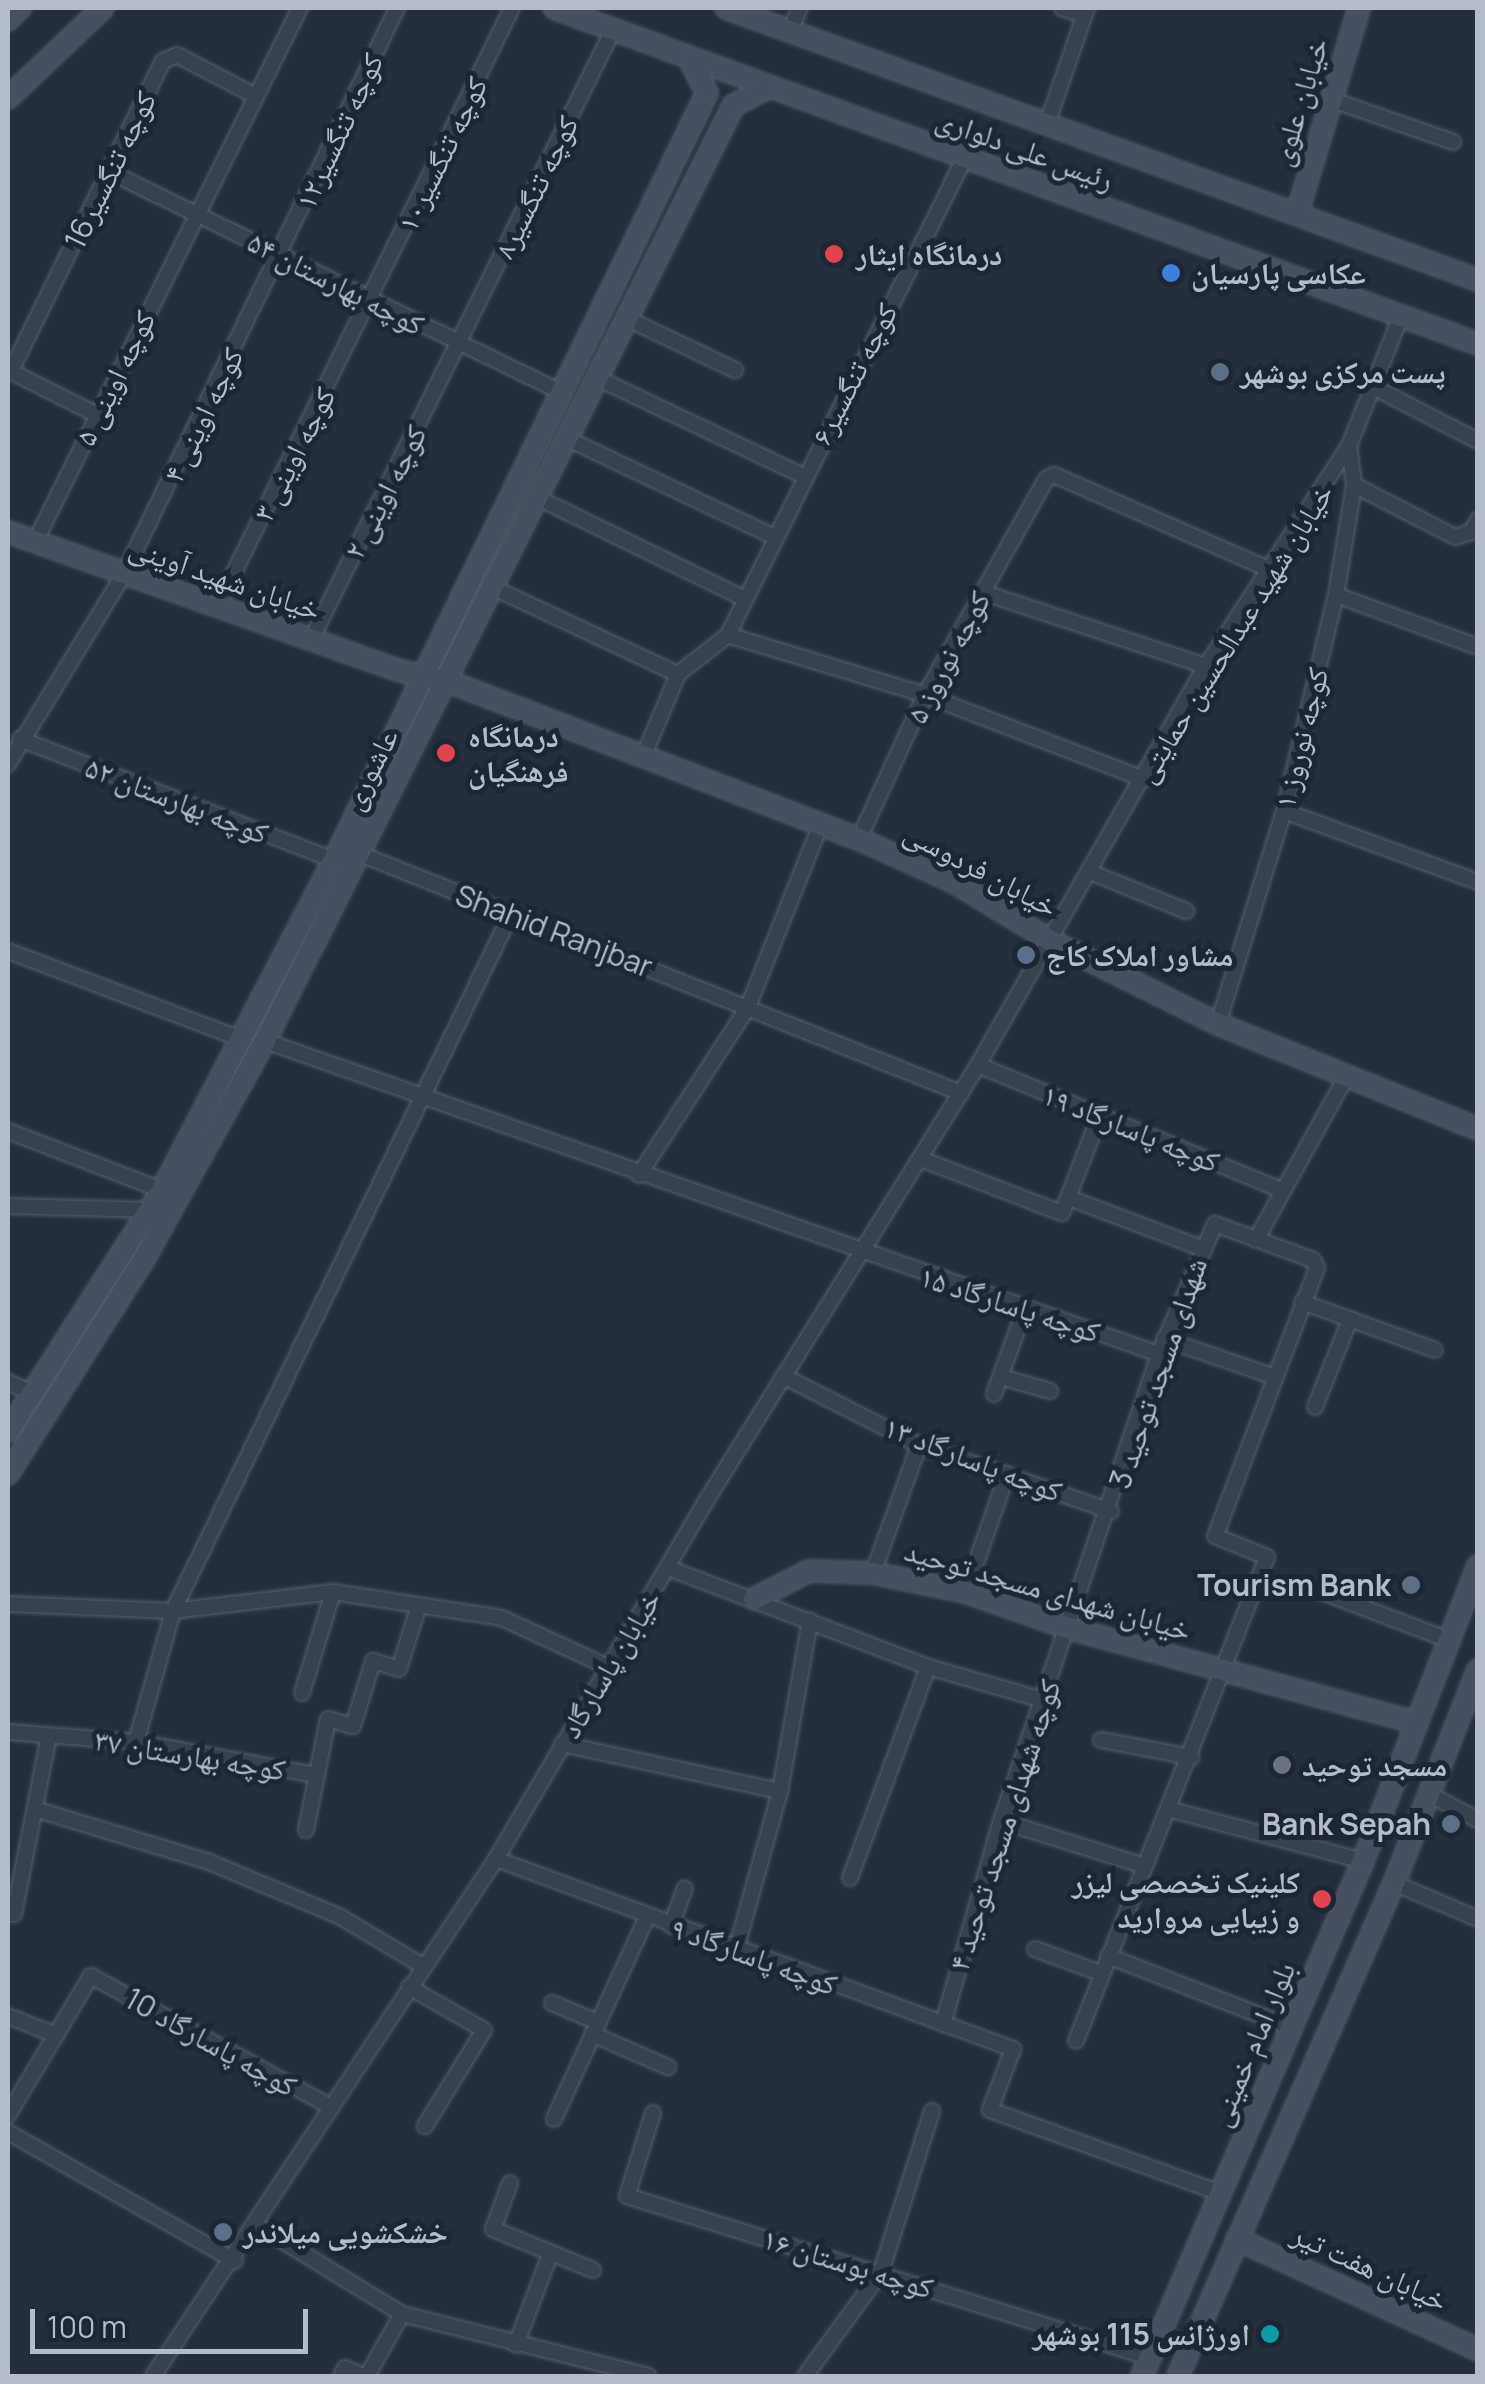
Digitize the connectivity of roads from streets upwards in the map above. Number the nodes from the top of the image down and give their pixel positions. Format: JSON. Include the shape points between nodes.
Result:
{"nodes":[{"id":1,"x":20,"y":8,"type":"edge"},
{"id":2,"x":104,"y":8,"type":"edge"},
{"id":3,"x":300,"y":8,"type":"edge"},
{"id":4,"x":397,"y":8,"type":"edge"},
{"id":5,"x":512,"y":8,"type":"edge"},
{"id":6,"x":554,"y":8,"type":"edge"},
{"id":7,"x":726,"y":8,"type":"edge"},
{"id":8,"x":800,"y":8,"type":"edge"},
{"id":9,"x":1062,"y":8,"type":"edge"},
{"id":10,"x":1359,"y":8,"type":"edge"},
{"id":11,"x":1086,"y":12,"type":"edge"},
{"id":12,"x":8,"y":20,"type":"edge"},
{"id":13,"x":612,"y":30,"type":"junction"},
{"id":14,"x":790,"y":30,"type":"junction"},
{"id":15,"x":690,"y":59,"type":"junction"},
{"id":16,"x":768,"y":88,"type":"junction"},
{"id":17,"x":254,"y":95,"type":"junction"},
{"id":18,"x":8,"y":98,"type":"edge"},
{"id":19,"x":1332,"y":100,"type":"junction"},
{"id":20,"x":1047,"y":124,"type":"junction"},
{"id":21,"x":1453,"y":142,"type":"dead end"},
{"id":22,"x":964,"y":159,"type":"junction"},
{"id":23,"x":110,"y":172,"type":"junction"},
{"id":24,"x":196,"y":214,"type":"junction"},
{"id":25,"x":1297,"y":214,"type":"junction"},
{"id":26,"x":282,"y":255,"type":"junction"},
{"id":27,"x":1478,"y":280,"type":"edge"},
{"id":28,"x":371,"y":301,"type":"junction"},
{"id":29,"x":1401,"y":316,"type":"junction"},
{"id":30,"x":626,"y":318,"type":"junction"},
{"id":31,"x":460,"y":344,"type":"junction"},
{"id":32,"x":1478,"y":344,"type":"edge"},
{"id":33,"x":9,"y":370,"type":"edge"},
{"id":34,"x":736,"y":370,"type":"dead end"},
{"id":35,"x":597,"y":378,"type":"junction"},
{"id":36,"x":1373,"y":387,"type":"junction"},
{"id":37,"x":563,"y":393,"type":"junction"},
{"id":38,"x":97,"y":415,"type":"junction"},
{"id":39,"x":568,"y":439,"type":"junction"},
{"id":40,"x":1478,"y":442,"type":"edge"},
{"id":41,"x":1349,"y":446,"type":"junction"},
{"id":42,"x":803,"y":476,"type":"junction"},
{"id":43,"x":1354,"y":485,"type":"junction"},
{"id":44,"x":538,"y":498,"type":"junction"},
{"id":45,"x":1478,"y":520,"type":"edge"},
{"id":46,"x":8,"y":532,"type":"edge"},
{"id":47,"x":774,"y":537,"type":"junction"},
{"id":48,"x":35,"y":542,"type":"junction"},
{"id":49,"x":1270,"y":570,"type":"junction"},
{"id":50,"x":124,"y":574,"type":"junction"},
{"id":51,"x":494,"y":588,"type":"junction"},
{"id":52,"x":982,"y":592,"type":"junction"},
{"id":53,"x":1336,"y":595,"type":"junction"},
{"id":54,"x":744,"y":599,"type":"junction"},
{"id":55,"x":216,"y":607,"type":"junction"},
{"id":56,"x":728,"y":636,"type":"junction"},
{"id":57,"x":311,"y":640,"type":"junction"},
{"id":58,"x":1478,"y":646,"type":"edge"},
{"id":59,"x":1206,"y":666,"type":"junction"},
{"id":60,"x":678,"y":674,"type":"junction"},
{"id":61,"x":422,"y":677,"type":"junction"},
{"id":62,"x":447,"y":682,"type":"junction"},
{"id":63,"x":926,"y":695,"type":"junction"},
{"id":64,"x":20,"y":739,"type":"junction"},
{"id":65,"x":644,"y":755,"type":"junction"},
{"id":66,"x":8,"y":764,"type":"edge"},
{"id":67,"x":1144,"y":779,"type":"junction"},
{"id":68,"x":1284,"y":810,"type":"junction"},
{"id":69,"x":820,"y":826,"type":"junction"},
{"id":70,"x":858,"y":839,"type":"junction"},
{"id":71,"x":360,"y":854,"type":"junction"},
{"id":72,"x":334,"y":860,"type":"junction"},
{"id":73,"x":1090,"y":872,"type":"junction"},
{"id":74,"x":1478,"y":882,"type":"edge"},
{"id":75,"x":1186,"y":911,"type":"dead end"},
{"id":76,"x":511,"y":914,"type":"junction"},
{"id":77,"x":1051,"y":941,"type":"junction"},
{"id":78,"x":8,"y":951,"type":"edge"},
{"id":79,"x":748,"y":1007,"type":"junction"},
{"id":80,"x":1218,"y":1024,"type":"junction"},
{"id":81,"x":255,"y":1040,"type":"junction"},
{"id":82,"x":978,"y":1065,"type":"junction"},
{"id":83,"x":1345,"y":1079,"type":"junction"},
{"id":84,"x":960,"y":1093,"type":"junction"},
{"id":85,"x":421,"y":1098,"type":"junction"},
{"id":86,"x":1100,"y":1115,"type":"junction"},
{"id":87,"x":1478,"y":1129,"type":"edge"},
{"id":88,"x":8,"y":1131,"type":"edge"},
{"id":89,"x":921,"y":1159,"type":"junction"},
{"id":90,"x":639,"y":1175,"type":"junction"},
{"id":91,"x":162,"y":1190,"type":"junction"},
{"id":92,"x":1284,"y":1191,"type":"junction"},
{"id":93,"x":1069,"y":1198,"type":"junction"},
{"id":94,"x":8,"y":1206,"type":"edge"},
{"id":95,"x":150,"y":1210,"type":"junction"},
{"id":96,"x":1256,"y":1240,"type":"junction"},
{"id":97,"x":1201,"y":1248,"type":"junction"},
{"id":98,"x":861,"y":1255,"type":"junction"},
{"id":99,"x":1302,"y":1302,"type":"junction"},
{"id":100,"x":1026,"y":1309,"type":"junction"},
{"id":101,"x":1350,"y":1319,"type":"junction"},
{"id":102,"x":1164,"y":1339,"type":"junction"},
{"id":103,"x":1435,"y":1350,"type":"dead end"},
{"id":104,"x":1159,"y":1354,"type":"junction"},
{"id":105,"x":784,"y":1376,"type":"junction"},
{"id":106,"x":1272,"y":1376,"type":"junction"},
{"id":107,"x":1001,"y":1377,"type":"junction"},
{"id":108,"x":8,"y":1382,"type":"edge"},
{"id":109,"x":1050,"y":1391,"type":"dead end"},
{"id":110,"x":32,"y":1393,"type":"junction"},
{"id":111,"x":994,"y":1394,"type":"dead end"},
{"id":112,"x":1315,"y":1407,"type":"dead end"},
{"id":113,"x":8,"y":1431,"type":"edge"},
{"id":114,"x":919,"y":1445,"type":"junction"},
{"id":115,"x":8,"y":1474,"type":"edge"},
{"id":116,"x":1006,"y":1474,"type":"junction"},
{"id":117,"x":1111,"y":1510,"type":"junction"},
{"id":118,"x":1478,"y":1566,"type":"edge"},
{"id":119,"x":668,"y":1568,"type":"junction"},
{"id":120,"x":874,"y":1573,"type":"junction"},
{"id":121,"x":1314,"y":1589,"type":"dead end"},
{"id":122,"x":334,"y":1592,"type":"junction"},
{"id":123,"x":966,"y":1592,"type":"junction"},
{"id":124,"x":754,"y":1599,"type":"junction"},
{"id":125,"x":8,"y":1604,"type":"edge"},
{"id":126,"x":418,"y":1605,"type":"junction"},
{"id":127,"x":173,"y":1612,"type":"junction"},
{"id":128,"x":810,"y":1621,"type":"junction"},
{"id":129,"x":1068,"y":1628,"type":"junction"},
{"id":130,"x":1449,"y":1640,"type":"junction"},
{"id":131,"x":608,"y":1667,"type":"junction"},
{"id":132,"x":928,"y":1667,"type":"junction"},
{"id":133,"x":1224,"y":1670,"type":"junction"},
{"id":134,"x":1478,"y":1670,"type":"edge"},
{"id":135,"x":302,"y":1693,"type":"dead end"},
{"id":136,"x":1043,"y":1700,"type":"junction"},
{"id":137,"x":1417,"y":1723,"type":"junction"},
{"id":138,"x":8,"y":1732,"type":"edge"},
{"id":139,"x":48,"y":1736,"type":"junction"},
{"id":140,"x":1101,"y":1740,"type":"dead end"},
{"id":141,"x":136,"y":1742,"type":"junction"},
{"id":142,"x":562,"y":1744,"type":"junction"},
{"id":143,"x":1190,"y":1756,"type":"junction"},
{"id":144,"x":316,"y":1774,"type":"junction"},
{"id":145,"x":780,"y":1791,"type":"junction"},
{"id":146,"x":1429,"y":1794,"type":"junction"},
{"id":147,"x":1168,"y":1809,"type":"junction"},
{"id":148,"x":38,"y":1810,"type":"junction"},
{"id":149,"x":1478,"y":1820,"type":"edge"},
{"id":150,"x":1002,"y":1821,"type":"junction"},
{"id":151,"x":306,"y":1830,"type":"dead end"},
{"id":152,"x":496,"y":1858,"type":"junction"},
{"id":153,"x":1363,"y":1861,"type":"junction"},
{"id":154,"x":1145,"y":1866,"type":"junction"},
{"id":155,"x":850,"y":1878,"type":"dead end"},
{"id":156,"x":1394,"y":1884,"type":"junction"},
{"id":157,"x":686,"y":1888,"type":"dead end"},
{"id":158,"x":8,"y":1914,"type":"edge"},
{"id":159,"x":647,"y":1917,"type":"junction"},
{"id":160,"x":1478,"y":1920,"type":"edge"},
{"id":161,"x":670,"y":1926,"type":"junction"},
{"id":162,"x":1035,"y":1949,"type":"dead end"},
{"id":163,"x":736,"y":1950,"type":"junction"},
{"id":164,"x":1108,"y":1956,"type":"junction"},
{"id":165,"x":422,"y":1966,"type":"junction"},
{"id":166,"x":1100,"y":1973,"type":"junction"},
{"id":167,"x":409,"y":1987,"type":"junction"},
{"id":168,"x":552,"y":2003,"type":"dead end"},
{"id":169,"x":8,"y":2016,"type":"edge"},
{"id":170,"x":943,"y":2024,"type":"junction"},
{"id":171,"x":594,"y":2028,"type":"junction"},
{"id":172,"x":1293,"y":2028,"type":"junction"},
{"id":173,"x":56,"y":2036,"type":"junction"},
{"id":174,"x":1076,"y":2041,"type":"dead end"},
{"id":175,"x":668,"y":2067,"type":"dead end"},
{"id":176,"x":331,"y":2107,"type":"junction"},
{"id":177,"x":932,"y":2111,"type":"dead end"},
{"id":178,"x":653,"y":2114,"type":"dead end"},
{"id":179,"x":8,"y":2115,"type":"edge"},
{"id":180,"x":554,"y":2119,"type":"dead end"},
{"id":181,"x":426,"y":2126,"type":"dead end"},
{"id":182,"x":8,"y":2132,"type":"edge"},
{"id":183,"x":510,"y":2183,"type":"dead end"},
{"id":184,"x":1220,"y":2193,"type":"junction"},
{"id":185,"x":258,"y":2226,"type":"junction"},
{"id":186,"x":1238,"y":2239,"type":"junction"},
{"id":187,"x":551,"y":2252,"type":"junction"},
{"id":188,"x":235,"y":2261,"type":"junction"},
{"id":189,"x":592,"y":2270,"type":"dead end"},
{"id":190,"x":881,"y":2272,"type":"junction"},
{"id":191,"x":402,"y":2314,"type":"junction"},
{"id":192,"x":516,"y":2345,"type":"junction"},
{"id":193,"x":1478,"y":2350,"type":"edge"},
{"id":194,"x":1146,"y":2367,"type":"edge"},
{"id":195,"x":596,"y":2371,"type":"edge"},
{"id":196,"x":153,"y":2376,"type":"edge"},
{"id":197,"x":341,"y":2376,"type":"edge"},
{"id":198,"x":365,"y":2376,"type":"edge"},
{"id":199,"x":648,"y":2376,"type":"edge"},
{"id":200,"x":805,"y":2376,"type":"edge"},
{"id":201,"x":1178,"y":2376,"type":"edge"}],
"edges":[{"from":1,"to":12,"type":"street"},
{"from":2,"to":18,"type":"street"},
{"from":3,"to":17,"type":"street","name":"کوچه اوینی ۵"},
{"from":4,"to":26,"type":"street","name":"کوچه تنگسیر۱۲"},
{"from":5,"to":28,"type":"street","name":"کوچه تنگسیر۱۰"},
{"from":6,"to":13,"type":"street","name":"رئیس علی دلواری"},
{"from":7,"to":14,"type":"street","name":"رئیس علی دلواری"},
{"from":8,"to":14,"type":"street"},
{"from":9,"to":11,"type":"street"},
{"from":10,"to":19,"type":"street","name":"خیابان علوی"},
{"from":11,"to":20,"type":"street"},
{"from":13,"to":15,"type":"street","name":"رئیس علی دلواری"},
{"from":13,"to":31,"type":"street","name":"کوچه تنگسیر۸"},
{"from":14,"to":20,"type":"street","name":"رئیس علی دلواری"},
{"from":15,"to":16,"type":"street","name":"رئیس علی دلواری"},
{"from":15,"to":37,"type":"street","name":"عاشوری","via":[[707,93]]},
{"from":16,"to":22,"type":"street","name":"رئیس علی دلواری"},
{"from":16,"to":30,"type":"street","name":"عاشوری","via":[[734,105]]},
{"from":17,"to":23,"type":"street","name":"کوچه تنگسیر16","via":[[169,55]]},
{"from":17,"to":24,"type":"street","name":"کوچه اوینی ۵"},
{"from":19,"to":21,"type":"street"},
{"from":19,"to":25,"type":"street","name":"خیابان علوی"},
{"from":20,"to":25,"type":"street","name":"رئیس علی دلواری"},
{"from":22,"to":29,"type":"street","name":"رئیس علی دلواری"},
{"from":22,"to":42,"type":"street","name":"کوچه تنگسیر۶"},
{"from":23,"to":24,"type":"street","name":"کوچه بهارستان ۵۴"},
{"from":23,"to":33,"type":"street","name":"کوچه تنگسیر16"},
{"from":24,"to":26,"type":"street","name":"کوچه بهارستان ۵۴"},
{"from":24,"to":38,"type":"street","name":"کوچه اوینی ۵"},
{"from":25,"to":27,"type":"street","name":"رئیس علی دلواری"},
{"from":26,"to":28,"type":"street","name":"کوچه بهارستان ۵۴"},
{"from":26,"to":50,"type":"street","name":"کوچه اوینی ۴"},
{"from":28,"to":31,"type":"street","name":"کوچه بهارستان ۵۴"},
{"from":28,"to":55,"type":"street","name":"کوچه اوینی ۳"},
{"from":29,"to":32,"type":"street","name":"رئیس علی دلواری"},
{"from":29,"to":36,"type":"street","name":"خیابان شهید عبدالحسین حمایتی"},
{"from":30,"to":34,"type":"street"},
{"from":30,"to":35,"type":"street","name":"عاشوری"},
{"from":31,"to":37,"type":"street","name":"کوچه بهارستان ۵۴"},
{"from":31,"to":57,"type":"street","name":"کوچه اوینی ۲"},
{"from":33,"to":38,"type":"street"},
{"from":35,"to":39,"type":"street","name":"عاشوری"},
{"from":35,"to":42,"type":"street"},
{"from":36,"to":40,"type":"street"},
{"from":36,"to":41,"type":"street","name":"خیابان شهید عبدالحسین حمایتی"},
{"from":37,"to":61,"type":"street","name":"عاشوری"},
{"from":38,"to":48,"type":"street","name":"کوچه اوینی ۵"},
{"from":39,"to":44,"type":"street","name":"عاشوری"},
{"from":39,"to":47,"type":"street"},
{"from":41,"to":43,"type":"street","name":"کوچه نوروز ۱"},
{"from":41,"to":49,"type":"street","name":"خیابان شهید عبدالحسین حمایتی"},
{"from":42,"to":47,"type":"street","name":"کوچه تنگسیر۶"},
{"from":43,"to":45,"type":"street","via":[[1455,537],[1471,532]]},
{"from":43,"to":53,"type":"street","name":"کوچه نوروز ۱"},
{"from":44,"to":51,"type":"street","name":"عاشوری"},
{"from":44,"to":54,"type":"street"},
{"from":46,"to":48,"type":"street","name":"خیابان شهید آوینی"},
{"from":47,"to":54,"type":"street","name":"کوچه تنگسیر۶"},
{"from":48,"to":50,"type":"street","name":"خیابان شهید آوینی"},
{"from":49,"to":52,"type":"street","name":"کوچه نوروز ۵","via":[[1054,474]]},
{"from":49,"to":59,"type":"street","name":"خیابان شهید عبدالحسین حمایتی"},
{"from":50,"to":55,"type":"street","name":"خیابان شهید آوینی"},
{"from":50,"to":64,"type":"street","name":"کوچه اوینی ۴"},
{"from":51,"to":60,"type":"street"},
{"from":51,"to":62,"type":"street","name":"عاشوری"},
{"from":52,"to":59,"type":"street"},
{"from":52,"to":63,"type":"street","name":"کوچه نوروز ۵"},
{"from":53,"to":58,"type":"street"},
{"from":53,"to":68,"type":"street","name":"کوچه نوروز ۱"},
{"from":54,"to":56,"type":"street","name":"کوچه تنگسیر۶"},
{"from":55,"to":57,"type":"street","name":"خیابان شهید آوینی"},
{"from":56,"to":60,"type":"street"},
{"from":56,"to":63,"type":"street"},
{"from":57,"to":61,"type":"street","name":"خیابان شهید آوینی"},
{"from":59,"to":67,"type":"street","name":"خیابان شهید عبدالحسین حمایتی"},
{"from":60,"to":65,"type":"street"},
{"from":61,"to":62,"type":"street","name":"خیابان شهید آوینی"},
{"from":61,"to":72,"type":"street","name":"عاشوری"},
{"from":62,"to":65,"type":"street","name":"خیابان فردوسی"},
{"from":62,"to":71,"type":"street","name":"عاشوری"},
{"from":63,"to":67,"type":"street"},
{"from":63,"to":70,"type":"street","name":"کوچه نوروز ۵"},
{"from":64,"to":66,"type":"street","name":"کوچه اوینی ۴"},
{"from":64,"to":72,"type":"street","name":"کوچه بهارستان ۵۲"},
{"from":65,"to":69,"type":"street","name":"خیابان فردوسی"},
{"from":67,"to":73,"type":"street","name":"خیابان شهید عبدالحسین حمایتی"},
{"from":68,"to":74,"type":"street"},
{"from":68,"to":80,"type":"street","name":"کوچه نوروز ۱"},
{"from":69,"to":70,"type":"street","name":"خیابان فردوسی"},
{"from":69,"to":79,"type":"street"},
{"from":70,"to":77,"type":"street","name":"خیابان فردوسی","via":[[954,882]]},
{"from":71,"to":76,"type":"street","name":"Shahid Ranjbar"},
{"from":71,"to":81,"type":"street","name":"عاشوری"},
{"from":72,"to":81,"type":"street","name":"عاشوری"},
{"from":73,"to":75,"type":"street"},
{"from":73,"to":77,"type":"street","name":"خیابان شهید عبدالحسین حمایتی"},
{"from":76,"to":79,"type":"street","name":"Shahid Ranjbar"},
{"from":76,"to":85,"type":"street"},
{"from":77,"to":80,"type":"street","name":"خیابان فردوسی"},
{"from":77,"to":82,"type":"street","name":"خیابان پاسارگاد"},
{"from":78,"to":81,"type":"street","name":"کوچه پاسارگاد ۱۵"},
{"from":79,"to":84,"type":"street","name":"Shahid Ranjbar"},
{"from":79,"to":90,"type":"street"},
{"from":80,"to":83,"type":"street","name":"خیابان فردوسی"},
{"from":81,"to":85,"type":"street","name":"کوچه پاسارگاد ۱۵"},
{"from":81,"to":91,"type":"street","name":"عاشوری"},
{"from":81,"to":115,"type":"street","name":"عاشوری","via":[[144,1259]]},
{"from":82,"to":84,"type":"street","name":"خیابان پاسارگاد"},
{"from":82,"to":86,"type":"street","name":"کوچه پاسارگاد ۱۹"},
{"from":83,"to":87,"type":"street","name":"خیابان فردوسی"},
{"from":83,"to":92,"type":"street"},
{"from":84,"to":89,"type":"street","name":"خیابان پاسارگاد"},
{"from":85,"to":90,"type":"street","name":"کوچه پاسارگاد ۱۵"},
{"from":85,"to":127,"type":"street"},
{"from":86,"to":92,"type":"street","name":"کوچه پاسارگاد ۱۹"},
{"from":86,"to":93,"type":"street"},
{"from":88,"to":91,"type":"street"},
{"from":89,"to":93,"type":"street","via":[[1060,1214]]},
{"from":89,"to":98,"type":"street","name":"خیابان پاسارگاد"},
{"from":90,"to":98,"type":"street","name":"کوچه پاسارگاد ۱۵"},
{"from":91,"to":95,"type":"street","name":"عاشوری"},
{"from":92,"to":96,"type":"street"},
{"from":93,"to":97,"type":"street"},
{"from":94,"to":95,"type":"street"},
{"from":95,"to":110,"type":"street","name":"عاشوری"},
{"from":96,"to":97,"type":"street","name":"شهدای مسجد توحید 3","via":[[1215,1224]]},
{"from":96,"to":99,"type":"street","via":[[1317,1263]]},
{"from":97,"to":102,"type":"street","name":"شهدای مسجد توحید 3"},
{"from":98,"to":100,"type":"street","name":"کوچه پاسارگاد ۱۵"},
{"from":98,"to":105,"type":"street","name":"خیابان پاسارگاد"},
{"from":99,"to":101,"type":"street"},
{"from":99,"to":106,"type":"street"},
{"from":100,"to":104,"type":"street","name":"کوچه پاسارگاد ۱۵"},
{"from":100,"to":107,"type":"street"},
{"from":101,"to":103,"type":"street"},
{"from":101,"to":112,"type":"street"},
{"from":102,"to":104,"type":"street","name":"شهدای مسجد توحید 3"},
{"from":102,"to":106,"type":"street"},
{"from":104,"to":117,"type":"street","name":"شهدای مسجد توحید 3"},
{"from":105,"to":114,"type":"street","name":"کوچه پاسارگاد ۱۳"},
{"from":105,"to":119,"type":"street","name":"خیابان پاسارگاد"},
{"from":106,"to":133,"type":"street","via":[[1215,1536],[1267,1557]]},
{"from":107,"to":109,"type":"street"},
{"from":107,"to":111,"type":"street"},
{"from":108,"to":110,"type":"street"},
{"from":110,"to":113,"type":"street","name":"عاشوری"},
{"from":114,"to":116,"type":"street","name":"کوچه پاسارگاد ۱۳"},
{"from":114,"to":120,"type":"street"},
{"from":116,"to":117,"type":"street","name":"کوچه پاسارگاد ۱۳"},
{"from":116,"to":123,"type":"street"},
{"from":117,"to":129,"type":"street","name":"شهدای مسجد توحید 3"},
{"from":118,"to":130,"type":"street","name":"بلوار امام خمینی"},
{"from":119,"to":124,"type":"street"},
{"from":119,"to":131,"type":"street","name":"خیابان پاسارگاد"},
{"from":120,"to":123,"type":"street","name":"خیابان شهدای مسجد توحید"},
{"from":120,"to":124,"type":"street","name":"خیابان شهدای مسجد توحید","via":[[809,1571]]},
{"from":121,"to":130,"type":"street"},
{"from":122,"to":126,"type":"street"},
{"from":122,"to":127,"type":"street"},
{"from":122,"to":135,"type":"street"},
{"from":123,"to":129,"type":"street","name":"خیابان شهدای مسجد توحید"},
{"from":124,"to":128,"type":"street"},
{"from":125,"to":127,"type":"street"},
{"from":126,"to":131,"type":"street","via":[[502,1618]]},
{"from":126,"to":144,"type":"street","via":[[399,1669],[373,1661],[353,1726],[328,1720]]},
{"from":127,"to":141,"type":"street"},
{"from":128,"to":132,"type":"street"},
{"from":128,"to":145,"type":"street"},
{"from":129,"to":133,"type":"street","name":"خیابان شهدای مسجد توحید"},
{"from":129,"to":136,"type":"street","name":"کوچه شهدای مسجد توحید ۴"},
{"from":130,"to":137,"type":"street","name":"بلوار امام خمینی"},
{"from":131,"to":142,"type":"street","name":"خیابان پاسارگاد"},
{"from":132,"to":136,"type":"street"},
{"from":132,"to":155,"type":"street"},
{"from":133,"to":137,"type":"street","name":"خیابان شهدای مسجد توحید"},
{"from":133,"to":143,"type":"street"},
{"from":134,"to":146,"type":"street"},
{"from":136,"to":150,"type":"street","name":"کوچه شهدای مسجد توحید ۴"},
{"from":137,"to":153,"type":"street","name":"بلوار امام خمینی"},
{"from":138,"to":139,"type":"street","name":"کوچه بهارستان ۳۷"},
{"from":139,"to":141,"type":"street","name":"کوچه بهارستان ۳۷"},
{"from":139,"to":148,"type":"street"},
{"from":140,"to":143,"type":"street"},
{"from":141,"to":144,"type":"street","name":"کوچه بهارستان ۳۷"},
{"from":142,"to":145,"type":"street"},
{"from":142,"to":152,"type":"street","name":"خیابان پاسارگاد"},
{"from":143,"to":147,"type":"street"},
{"from":144,"to":151,"type":"street","name":"کوچه بهارستان ۳۷"},
{"from":145,"to":163,"type":"street"},
{"from":146,"to":149,"type":"street"},
{"from":146,"to":156,"type":"street"},
{"from":147,"to":153,"type":"street"},
{"from":147,"to":154,"type":"street"},
{"from":148,"to":158,"type":"street","via":[[14,1914]]},
{"from":148,"to":165,"type":"street","via":[[208,1862],[339,1916]]},
{"from":150,"to":154,"type":"street"},
{"from":150,"to":170,"type":"street","name":"کوچه شهدای مسجد توحید ۴"},
{"from":152,"to":159,"type":"street","name":"کوچه پاسارگاد ۹"},
{"from":152,"to":165,"type":"street","name":"خیابان پاسارگاد"},
{"from":153,"to":172,"type":"street","name":"بلوار امام خمینی"},
{"from":154,"to":164,"type":"street"},
{"from":156,"to":160,"type":"street"},
{"from":156,"to":186,"type":"street"},
{"from":157,"to":161,"type":"street"},
{"from":159,"to":161,"type":"street","name":"کوچه پاسارگاد ۹"},
{"from":159,"to":171,"type":"street"},
{"from":161,"to":163,"type":"street","name":"کوچه پاسارگاد ۹"},
{"from":162,"to":166,"type":"street"},
{"from":163,"to":170,"type":"street","name":"کوچه پاسارگاد ۹"},
{"from":164,"to":166,"type":"street"},
{"from":164,"to":172,"type":"street"},
{"from":165,"to":167,"type":"street","name":"خیابان پاسارگاد"},
{"from":166,"to":174,"type":"street"},
{"from":167,"to":176,"type":"street","name":"خیابان پاسارگاد"},
{"from":167,"to":181,"type":"street","via":[[484,2030]]},
{"from":168,"to":171,"type":"street"},
{"from":169,"to":173,"type":"street"},
{"from":170,"to":184,"type":"street","name":"کوچه پاسارگاد ۹","via":[[1013,2049],[990,2110]]},
{"from":171,"to":175,"type":"street"},
{"from":171,"to":180,"type":"street"},
{"from":172,"to":184,"type":"street","name":"بلوار امام خمینی"},
{"from":173,"to":176,"type":"street","name":"کوچه پاسارگاد 10","via":[[91,1976]]},
{"from":173,"to":179,"type":"street"},
{"from":176,"to":185,"type":"street","name":"خیابان پاسارگاد"},
{"from":177,"to":190,"type":"street"},
{"from":178,"to":190,"type":"street","name":"کوچه بوستان ۱۶","via":[[626,2196]]},
{"from":182,"to":188,"type":"street"},
{"from":183,"to":187,"type":"street","via":[[493,2228]]},
{"from":184,"to":194,"type":"street","name":"بلوار امام خمینی"},
{"from":185,"to":188,"type":"street","name":"خیابان پاسارگاد"},
{"from":185,"to":191,"type":"street"},
{"from":186,"to":193,"type":"street","name":"خیابان هفت تیر"},
{"from":186,"to":201,"type":"street"},
{"from":187,"to":189,"type":"street"},
{"from":187,"to":192,"type":"street"},
{"from":188,"to":196,"type":"street","name":"خیابان پاسارگاد"},
{"from":190,"to":194,"type":"street","name":"کوچه بوستان ۱۶"},
{"from":190,"to":200,"type":"street"},
{"from":191,"to":192,"type":"street"},
{"from":191,"to":198,"type":"street"},
{"from":192,"to":195,"type":"street"},
{"from":195,"to":199,"type":"street"},
{"from":197,"to":198,"type":"street","via":[[346,2368]]}]}
